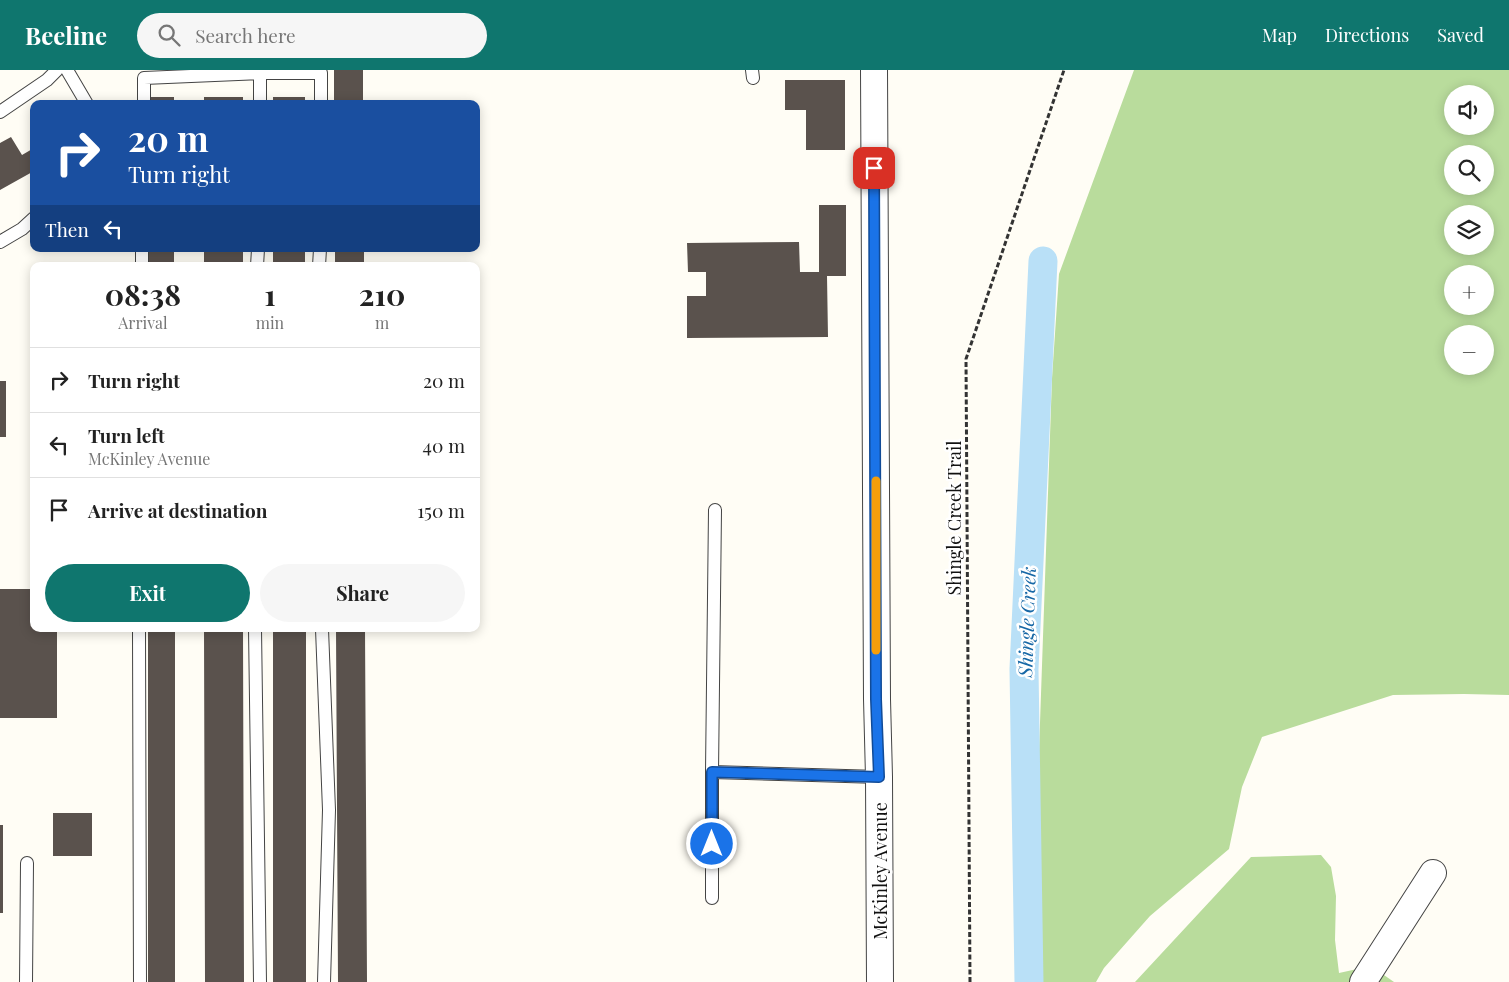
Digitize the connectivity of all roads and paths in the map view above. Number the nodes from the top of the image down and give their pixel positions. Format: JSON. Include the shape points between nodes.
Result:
{"nodes":[{"id":1,"x":57,"y":70,"type":"edge"},
{"id":2,"x":67,"y":70,"type":"edge"},
{"id":3,"x":874,"y":70,"type":"edge"},
{"id":4,"x":1064,"y":70,"type":"edge"},
{"id":5,"x":260,"y":72,"type":"edge"},
{"id":6,"x":85,"y":100,"type":"edge"},
{"id":7,"x":144,"y":100,"type":"edge"},
{"id":8,"x":260,"y":100,"type":"edge"},
{"id":9,"x":321,"y":100,"type":"edge"},
{"id":10,"x":0,"y":112,"type":"edge"},
{"id":11,"x":30,"y":222,"type":"edge"},
{"id":12,"x":0,"y":242,"type":"edge"},
{"id":13,"x":715,"y":510,"type":"dead end"},
{"id":14,"x":139,"y":632,"type":"edge"},
{"id":15,"x":255,"y":632,"type":"edge"},
{"id":16,"x":322,"y":632,"type":"edge"},
{"id":17,"x":712,"y":772,"type":"junction"},
{"id":18,"x":879,"y":777,"type":"junction"},
{"id":19,"x":27,"y":863,"type":"dead end"},
{"id":20,"x":1433,"y":873,"type":"dead end"},
{"id":21,"x":712,"y":898,"type":"dead end"},
{"id":22,"x":26,"y":982,"type":"edge"},
{"id":23,"x":140,"y":982,"type":"edge"},
{"id":24,"x":260,"y":982,"type":"edge"},
{"id":25,"x":324,"y":982,"type":"edge"},
{"id":26,"x":880,"y":982,"type":"edge"},
{"id":27,"x":970,"y":982,"type":"edge"},
{"id":28,"x":1363,"y":982,"type":"edge"}],
"edges":[{"from":1,"to":10,"type":"lane"},
{"from":2,"to":6,"type":"lane"},
{"from":3,"to":18,"type":"street","name":"McKinley Avenue"},
{"from":4,"to":27,"type":"path","name":"Shingle Creek Trail","via":[[966,359]]},
{"from":5,"to":7,"type":"lane","via":[[144,78]]},
{"from":5,"to":8,"type":"lane"},
{"from":5,"to":9,"type":"lane","via":[[321,74]]},
{"from":11,"to":12,"type":"lane"},
{"from":13,"to":17,"type":"lane"},
{"from":14,"to":23,"type":"lane"},
{"from":15,"to":24,"type":"lane"},
{"from":16,"to":25,"type":"lane","via":[[329,810]]},
{"from":17,"to":18,"type":"lane"},
{"from":17,"to":21,"type":"lane"},
{"from":18,"to":26,"type":"street","name":"McKinley Avenue"},
{"from":19,"to":22,"type":"lane"},
{"from":20,"to":28,"type":"street"}]}
